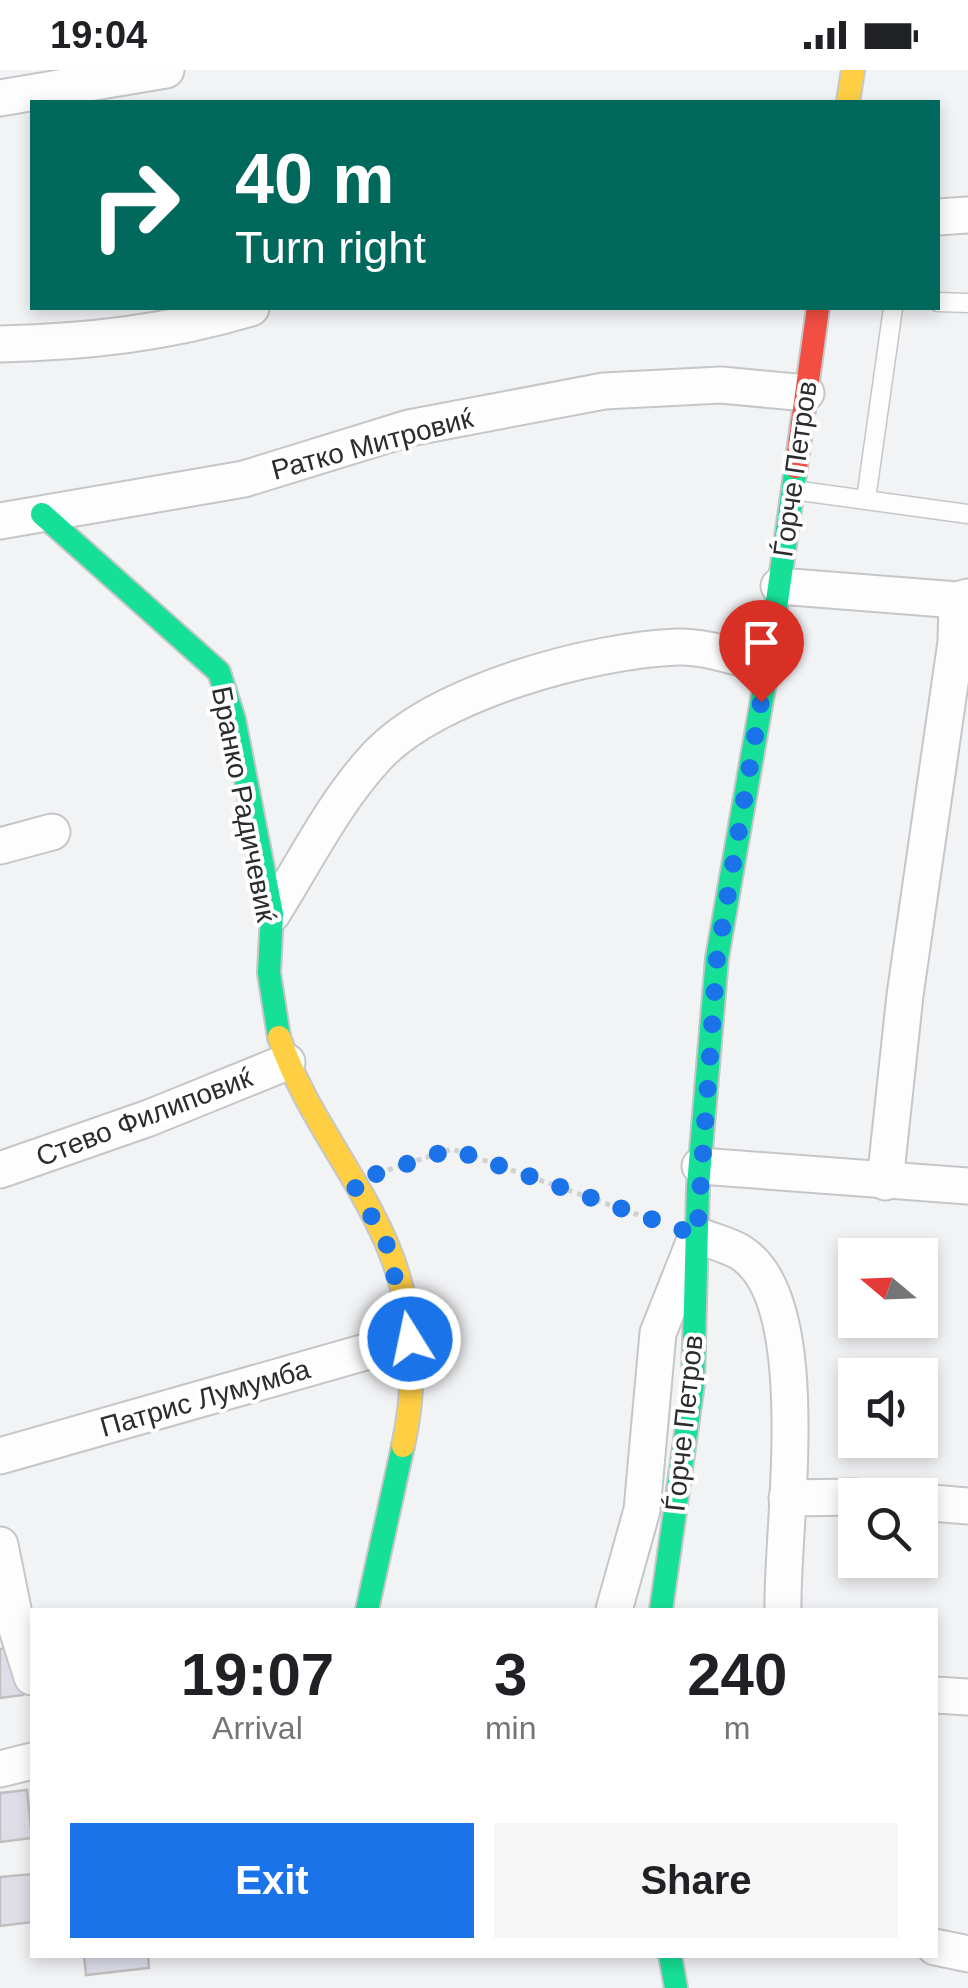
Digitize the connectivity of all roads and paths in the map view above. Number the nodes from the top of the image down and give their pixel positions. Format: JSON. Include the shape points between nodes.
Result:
{"nodes":[{"id":1,"x":166,"y":70,"type":"edge"},
{"id":2,"x":852,"y":70,"type":"edge"},
{"id":3,"x":0,"y":98,"type":"edge"},
{"id":4,"x":848,"y":100,"type":"edge"},
{"id":5,"x":968,"y":215,"type":"edge"},
{"id":6,"x":940,"y":217,"type":"edge"},
{"id":7,"x":940,"y":302,"type":"edge"},
{"id":8,"x":968,"y":303,"type":"edge"},
{"id":9,"x":244,"y":310,"type":"edge"},
{"id":10,"x":818,"y":310,"type":"edge"},
{"id":11,"x":893,"y":310,"type":"edge"},
{"id":12,"x":0,"y":344,"type":"edge"},
{"id":13,"x":806,"y":394,"type":"junction"},
{"id":14,"x":793,"y":490,"type":"junction"},
{"id":15,"x":866,"y":499,"type":"junction"},
{"id":16,"x":42,"y":514,"type":"junction"},
{"id":17,"x":968,"y":514,"type":"edge"},
{"id":18,"x":0,"y":520,"type":"edge"},
{"id":19,"x":779,"y":586,"type":"junction"},
{"id":20,"x":963,"y":598,"type":"edge"},
{"id":21,"x":768,"y":665,"type":"junction"},
{"id":22,"x":52,"y":832,"type":"dead end"},
{"id":23,"x":0,"y":846,"type":"edge"},
{"id":24,"x":272,"y":914,"type":"junction"},
{"id":25,"x":287,"y":1062,"type":"junction"},
{"id":26,"x":700,"y":1166,"type":"junction"},
{"id":27,"x":0,"y":1170,"type":"edge"},
{"id":28,"x":352,"y":1182,"type":"junction"},
{"id":29,"x":885,"y":1182,"type":"junction"},
{"id":30,"x":968,"y":1186,"type":"edge"},
{"id":31,"x":697,"y":1235,"type":"junction"},
{"id":32,"x":410,"y":1339,"type":"junction"},
{"id":33,"x":0,"y":1456,"type":"edge"},
{"id":34,"x":838,"y":1497,"type":"edge"},
{"id":35,"x":787,"y":1498,"type":"junction"},
{"id":36,"x":938,"y":1504,"type":"edge"},
{"id":37,"x":968,"y":1506,"type":"edge"},
{"id":38,"x":0,"y":1545,"type":"edge"},
{"id":39,"x":367,"y":1608,"type":"edge"},
{"id":40,"x":615,"y":1608,"type":"edge"},
{"id":41,"x":660,"y":1608,"type":"edge"},
{"id":42,"x":783,"y":1608,"type":"edge"},
{"id":43,"x":30,"y":1672,"type":"edge"},
{"id":44,"x":938,"y":1694,"type":"edge"},
{"id":45,"x":968,"y":1697,"type":"edge"},
{"id":46,"x":30,"y":1762,"type":"edge"},
{"id":47,"x":0,"y":1770,"type":"edge"},
{"id":48,"x":938,"y":1949,"type":"edge"},
{"id":49,"x":968,"y":1954,"type":"edge"},
{"id":50,"x":671,"y":1958,"type":"edge"},
{"id":51,"x":676,"y":1988,"type":"edge"}],
"edges":[{"from":1,"to":3,"type":"street"},
{"from":2,"to":4,"type":"street"},
{"from":5,"to":6,"type":"street"},
{"from":7,"to":8,"type":"lane"},
{"from":9,"to":12,"type":"street","via":[[122,338]]},
{"from":10,"to":13,"type":"street","name":"Ѓорче Петров"},
{"from":11,"to":15,"type":"lane"},
{"from":13,"to":14,"type":"street","name":"Ѓорче Петров"},
{"from":13,"to":16,"type":"street","name":"Ратко Митровиќ","via":[[721,385],[604,391],[409,428],[244,479]]},
{"from":14,"to":15,"type":"lane"},
{"from":14,"to":19,"type":"street","name":"Ѓорче Петров"},
{"from":15,"to":17,"type":"lane"},
{"from":16,"to":18,"type":"street","name":"Ратко Митровиќ"},
{"from":16,"to":24,"type":"street","name":"Бранко Радичевиќ","via":[[219,672]]},
{"from":19,"to":20,"type":"street"},
{"from":19,"to":21,"type":"street","name":"Ѓорче Петров"},
{"from":20,"to":29,"type":"street"},
{"from":21,"to":24,"type":"street","via":[[682,646],[592,661],[461,698],[416,722],[377,756]]},
{"from":21,"to":26,"type":"street","name":"Ѓорче Петров","via":[[717,958]]},
{"from":22,"to":23,"type":"street"},
{"from":24,"to":25,"type":"street","name":"Бранко Радичевиќ","via":[[269,974]]},
{"from":25,"to":27,"type":"street","name":"Стево Филиповиќ"},
{"from":25,"to":28,"type":"street","name":"Бранко Радичевиќ"},
{"from":26,"to":29,"type":"street"},
{"from":26,"to":31,"type":"street","name":"Ѓорче Петров"},
{"from":28,"to":31,"type":"path","via":[[452,1149]]},
{"from":28,"to":32,"type":"street","name":"Бранко Радичевиќ","via":[[386,1242]]},
{"from":29,"to":30,"type":"street"},
{"from":31,"to":35,"type":"street","via":[[743,1253],[772,1293],[788,1355]]},
{"from":31,"to":40,"type":"street","via":[[658,1333],[642,1510]]},
{"from":31,"to":41,"type":"street","name":"Ѓорче Петров","via":[[693,1384]]},
{"from":32,"to":33,"type":"street","name":"Патрис Лумумба"},
{"from":32,"to":39,"type":"street","name":"Бранко Радичевиќ","via":[[411,1409]]},
{"from":34,"to":35,"type":"street"},
{"from":35,"to":42,"type":"street"},
{"from":36,"to":37,"type":"street"},
{"from":38,"to":43,"type":"street"},
{"from":44,"to":45,"type":"street"},
{"from":46,"to":47,"type":"street"},
{"from":48,"to":49,"type":"street"},
{"from":50,"to":51,"type":"street"}]}
